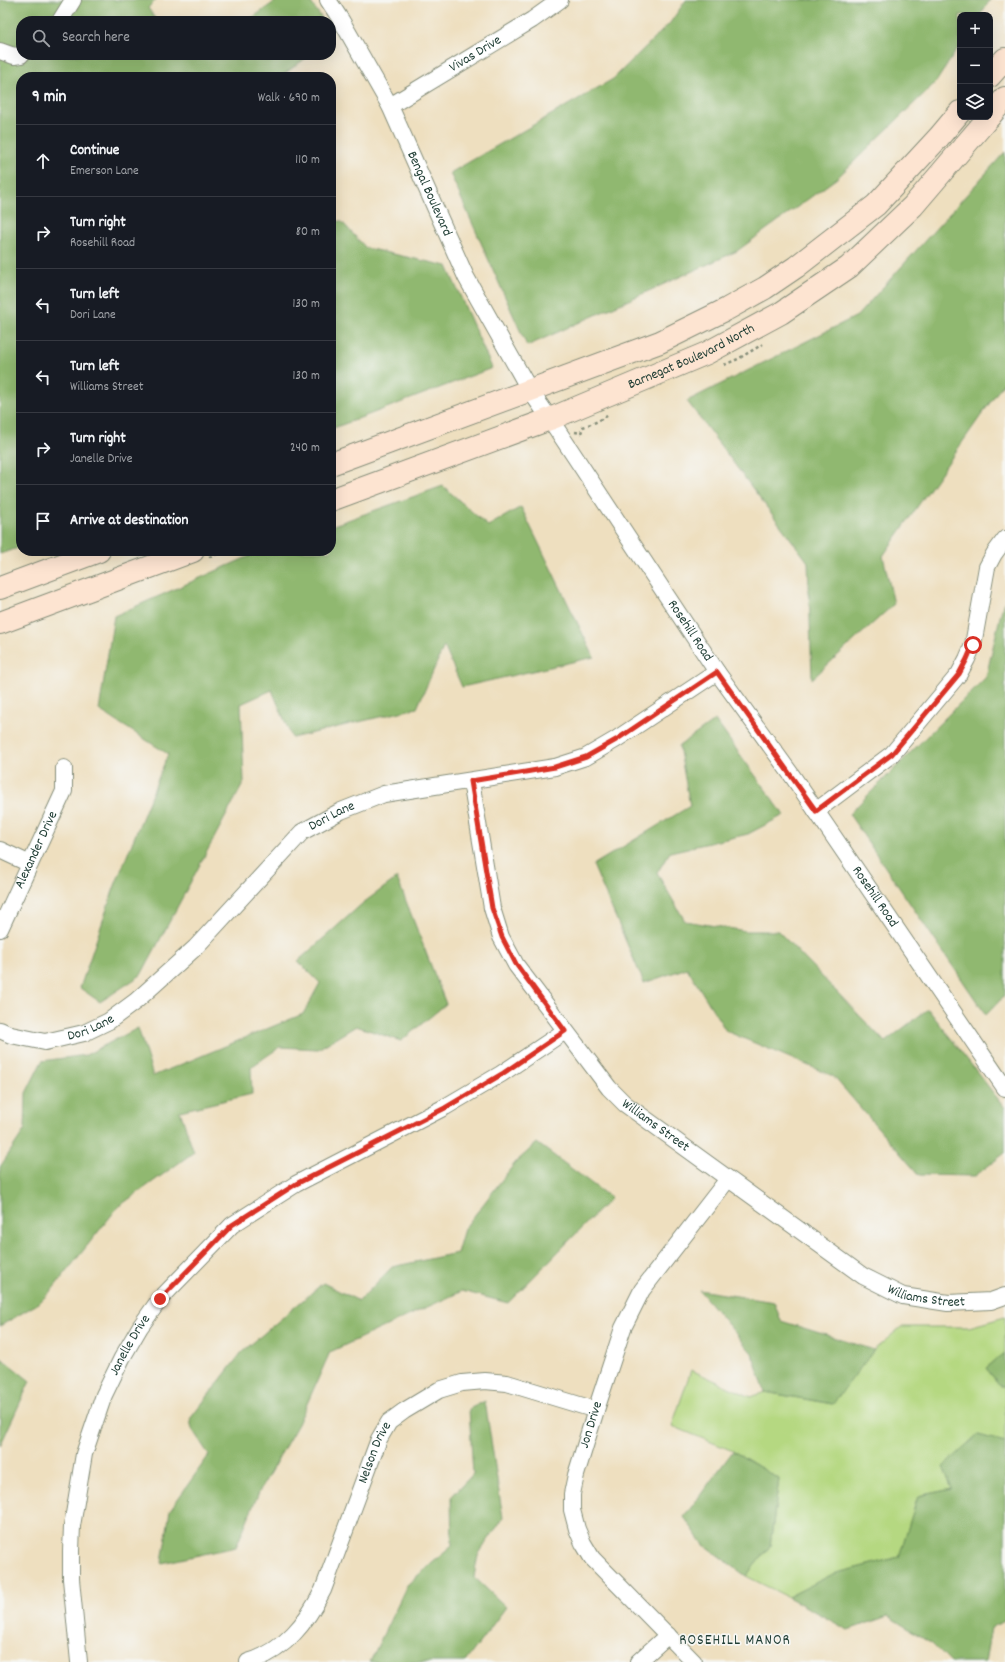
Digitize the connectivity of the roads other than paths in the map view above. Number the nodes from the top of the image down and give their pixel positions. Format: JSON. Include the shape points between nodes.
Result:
{"nodes":[{"id":1,"x":72,"y":0,"type":"edge"},
{"id":2,"x":328,"y":0,"type":"edge"},
{"id":3,"x":560,"y":0,"type":"edge"},
{"id":4,"x":63,"y":16,"type":"edge"},
{"id":5,"x":0,"y":51,"type":"edge"},
{"id":6,"x":16,"y":56,"type":"edge"},
{"id":7,"x":1005,"y":59,"type":"edge"},
{"id":8,"x":993,"y":73,"type":"edge"},
{"id":9,"x":1005,"y":98,"type":"edge"},
{"id":10,"x":390,"y":106,"type":"junction"},
{"id":11,"x":993,"y":112,"type":"edge"},
{"id":12,"x":957,"y":116,"type":"edge"},
{"id":13,"x":987,"y":120,"type":"edge"},
{"id":14,"x":529,"y":389,"type":"junction"},
{"id":15,"x":550,"y":419,"type":"junction"},
{"id":16,"x":336,"y":462,"type":"edge"},
{"id":17,"x":336,"y":498,"type":"edge"},
{"id":18,"x":1005,"y":539,"type":"edge"},
{"id":19,"x":86,"y":556,"type":"edge"},
{"id":20,"x":180,"y":556,"type":"edge"},
{"id":21,"x":0,"y":588,"type":"edge"},
{"id":22,"x":0,"y":623,"type":"edge"},
{"id":23,"x":717,"y":672,"type":"junction"},
{"id":24,"x":64,"y":768,"type":"dead end"},
{"id":25,"x":471,"y":781,"type":"junction"},
{"id":26,"x":816,"y":811,"type":"junction"},
{"id":27,"x":0,"y":850,"type":"edge"},
{"id":28,"x":30,"y":864,"type":"junction"},
{"id":29,"x":0,"y":929,"type":"edge"},
{"id":30,"x":0,"y":1030,"type":"edge"},
{"id":31,"x":565,"y":1031,"type":"junction"},
{"id":32,"x":1005,"y":1088,"type":"edge"},
{"id":33,"x":728,"y":1179,"type":"junction"},
{"id":34,"x":1005,"y":1296,"type":"edge"},
{"id":35,"x":596,"y":1410,"type":"junction"},
{"id":36,"x":668,"y":1635,"type":"junction"},
{"id":37,"x":79,"y":1662,"type":"edge"},
{"id":38,"x":248,"y":1662,"type":"edge"},
{"id":39,"x":638,"y":1662,"type":"edge"},
{"id":40,"x":694,"y":1662,"type":"edge"}],
"edges":[{"from":1,"to":4,"type":"street"},
{"from":2,"to":10,"type":"street","name":"Bengal Boulevard"},
{"from":3,"to":10,"type":"street","name":"Vivas Drive","via":[[532,20]]},
{"from":5,"to":6,"type":"street"},
{"from":7,"to":8,"type":"street"},
{"from":9,"to":11,"type":"street","name":"Barnegat Boulevard North"},
{"from":10,"to":14,"type":"street","name":"Bengal Boulevard","via":[[466,277]]},
{"from":12,"to":14,"type":"street","name":"Barnegat Boulevard North","via":[[876,205],[765,288],[660,342]]},
{"from":13,"to":15,"type":"street","name":"Barnegat Boulevard North","via":[[907,212],[849,266],[781,314],[707,354]]},
{"from":14,"to":15,"type":"street","name":"Rosehill Road"},
{"from":14,"to":16,"type":"street","name":"Barnegat Boulevard North"},
{"from":15,"to":17,"type":"street","name":"Barnegat Boulevard North"},
{"from":15,"to":23,"type":"street","name":"Rosehill Road"},
{"from":18,"to":26,"type":"street","via":[[987,567],[973,645],[959,674],[892,754]]},
{"from":19,"to":21,"type":"street"},
{"from":20,"to":22,"type":"street"},
{"from":23,"to":25,"type":"street","name":"Dori Lane","via":[[616,740],[586,757],[555,767]]},
{"from":23,"to":26,"type":"street","name":"Rosehill Road"},
{"from":24,"to":28,"type":"street","name":"Alexander Drive","via":[[64,791]]},
{"from":25,"to":30,"type":"street","name":"Dori Lane","via":[[384,794],[341,811],[302,832],[195,948],[136,1001],[109,1021],[84,1033],[45,1042]]},
{"from":25,"to":31,"type":"street","name":"Williams Street","via":[[492,908],[502,937],[516,964]]},
{"from":26,"to":32,"type":"street","name":"Rosehill Road"},
{"from":27,"to":28,"type":"street"},
{"from":28,"to":29,"type":"street","name":"Alexander Drive"},
{"from":31,"to":33,"type":"street","name":"Williams Street","via":[[609,1088],[625,1104]]},
{"from":31,"to":37,"type":"street","name":"Janelle Drive","via":[[502,1074],[445,1108],[296,1184],[232,1225],[160,1299],[122,1358],[104,1395],[84,1454],[72,1526],[71,1551],[71,1579]]},
{"from":33,"to":34,"type":"street","name":"Williams Street","via":[[863,1276],[903,1296],[948,1303],[991,1301]]},
{"from":33,"to":35,"type":"street","name":"Jon Drive","via":[[642,1290],[623,1328]]},
{"from":35,"to":36,"type":"street","name":"Jon Drive","via":[[572,1494],[572,1510],[577,1528],[592,1558]]},
{"from":35,"to":38,"type":"street","name":"Nelson Drive","via":[[507,1383],[484,1381],[462,1383],[439,1390],[404,1411],[389,1422],[379,1439],[324,1590],[315,1607],[304,1624],[275,1650]]},
{"from":36,"to":39,"type":"street"},
{"from":36,"to":40,"type":"street","name":"Jon Drive"}]}
